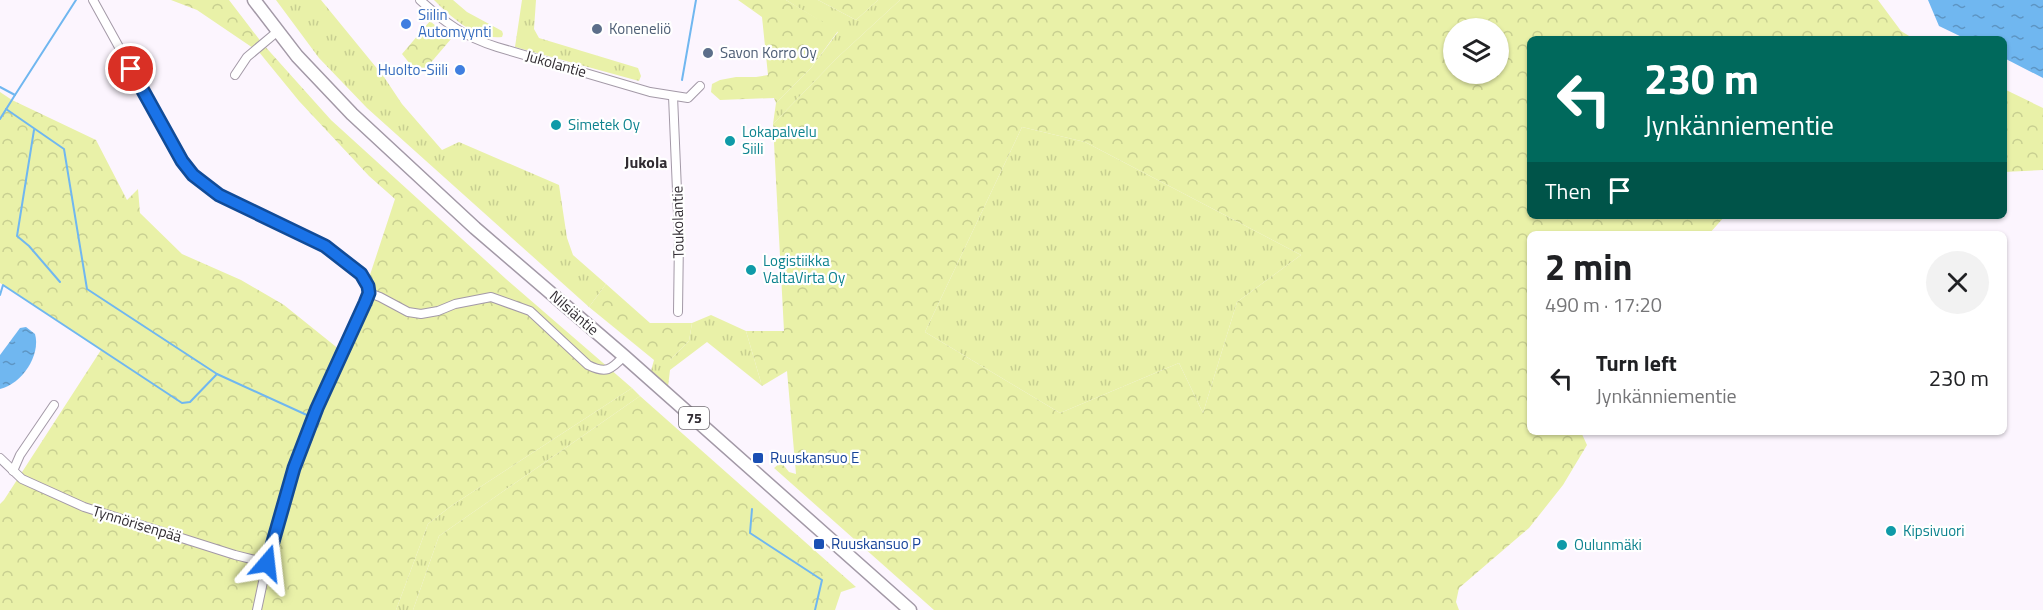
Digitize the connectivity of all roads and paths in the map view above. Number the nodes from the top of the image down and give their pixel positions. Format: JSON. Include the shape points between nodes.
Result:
{"nodes":[{"id":1,"x":93,"y":0,"type":"edge"},
{"id":2,"x":254,"y":0,"type":"edge"},
{"id":3,"x":420,"y":0,"type":"edge"},
{"id":4,"x":278,"y":32,"type":"junction"},
{"id":5,"x":235,"y":75,"type":"dead end"},
{"id":6,"x":700,"y":86,"type":"dead end"},
{"id":7,"x":673,"y":96,"type":"junction"},
{"id":8,"x":369,"y":293,"type":"junction"},
{"id":9,"x":678,"y":312,"type":"dead end"},
{"id":10,"x":624,"y":356,"type":"junction"},
{"id":11,"x":54,"y":405,"type":"dead end"},
{"id":12,"x":0,"y":458,"type":"edge"},
{"id":13,"x":13,"y":471,"type":"junction"},
{"id":14,"x":267,"y":563,"type":"junction"},
{"id":15,"x":257,"y":610,"type":"edge"},
{"id":16,"x":910,"y":610,"type":"edge"}],
"edges":[{"from":1,"to":8,"type":"street","via":[[193,175],[219,195],[325,246],[361,274]]},
{"from":2,"to":4,"type":"main road","name":"Nilsiäntie","number":"75"},
{"from":3,"to":7,"type":"street","name":"Jukolantie","via":[[446,23],[474,40]]},
{"from":4,"to":5,"type":"street","via":[[247,57]]},
{"from":4,"to":10,"type":"main road","name":"Nilsiäntie","number":"75","via":[[352,114],[475,228]]},
{"from":6,"to":7,"type":"street","name":"Jukolantie","via":[[688,98]]},
{"from":7,"to":9,"type":"street","name":"Toukolantie"},
{"from":8,"to":10,"type":"street","via":[[408,312],[421,314],[491,297],[530,311],[588,365],[600,371],[612,369]]},
{"from":8,"to":14,"type":"street","via":[[294,468]]},
{"from":10,"to":16,"type":"main road","name":"Nilsiäntie","number":"75"},
{"from":11,"to":13,"type":"street"},
{"from":12,"to":13,"type":"street","name":"Tynnörisenpää"},
{"from":13,"to":14,"type":"street","name":"Tynnörisenpää","via":[[22,479],[84,507]]},
{"from":14,"to":15,"type":"street"}]}
